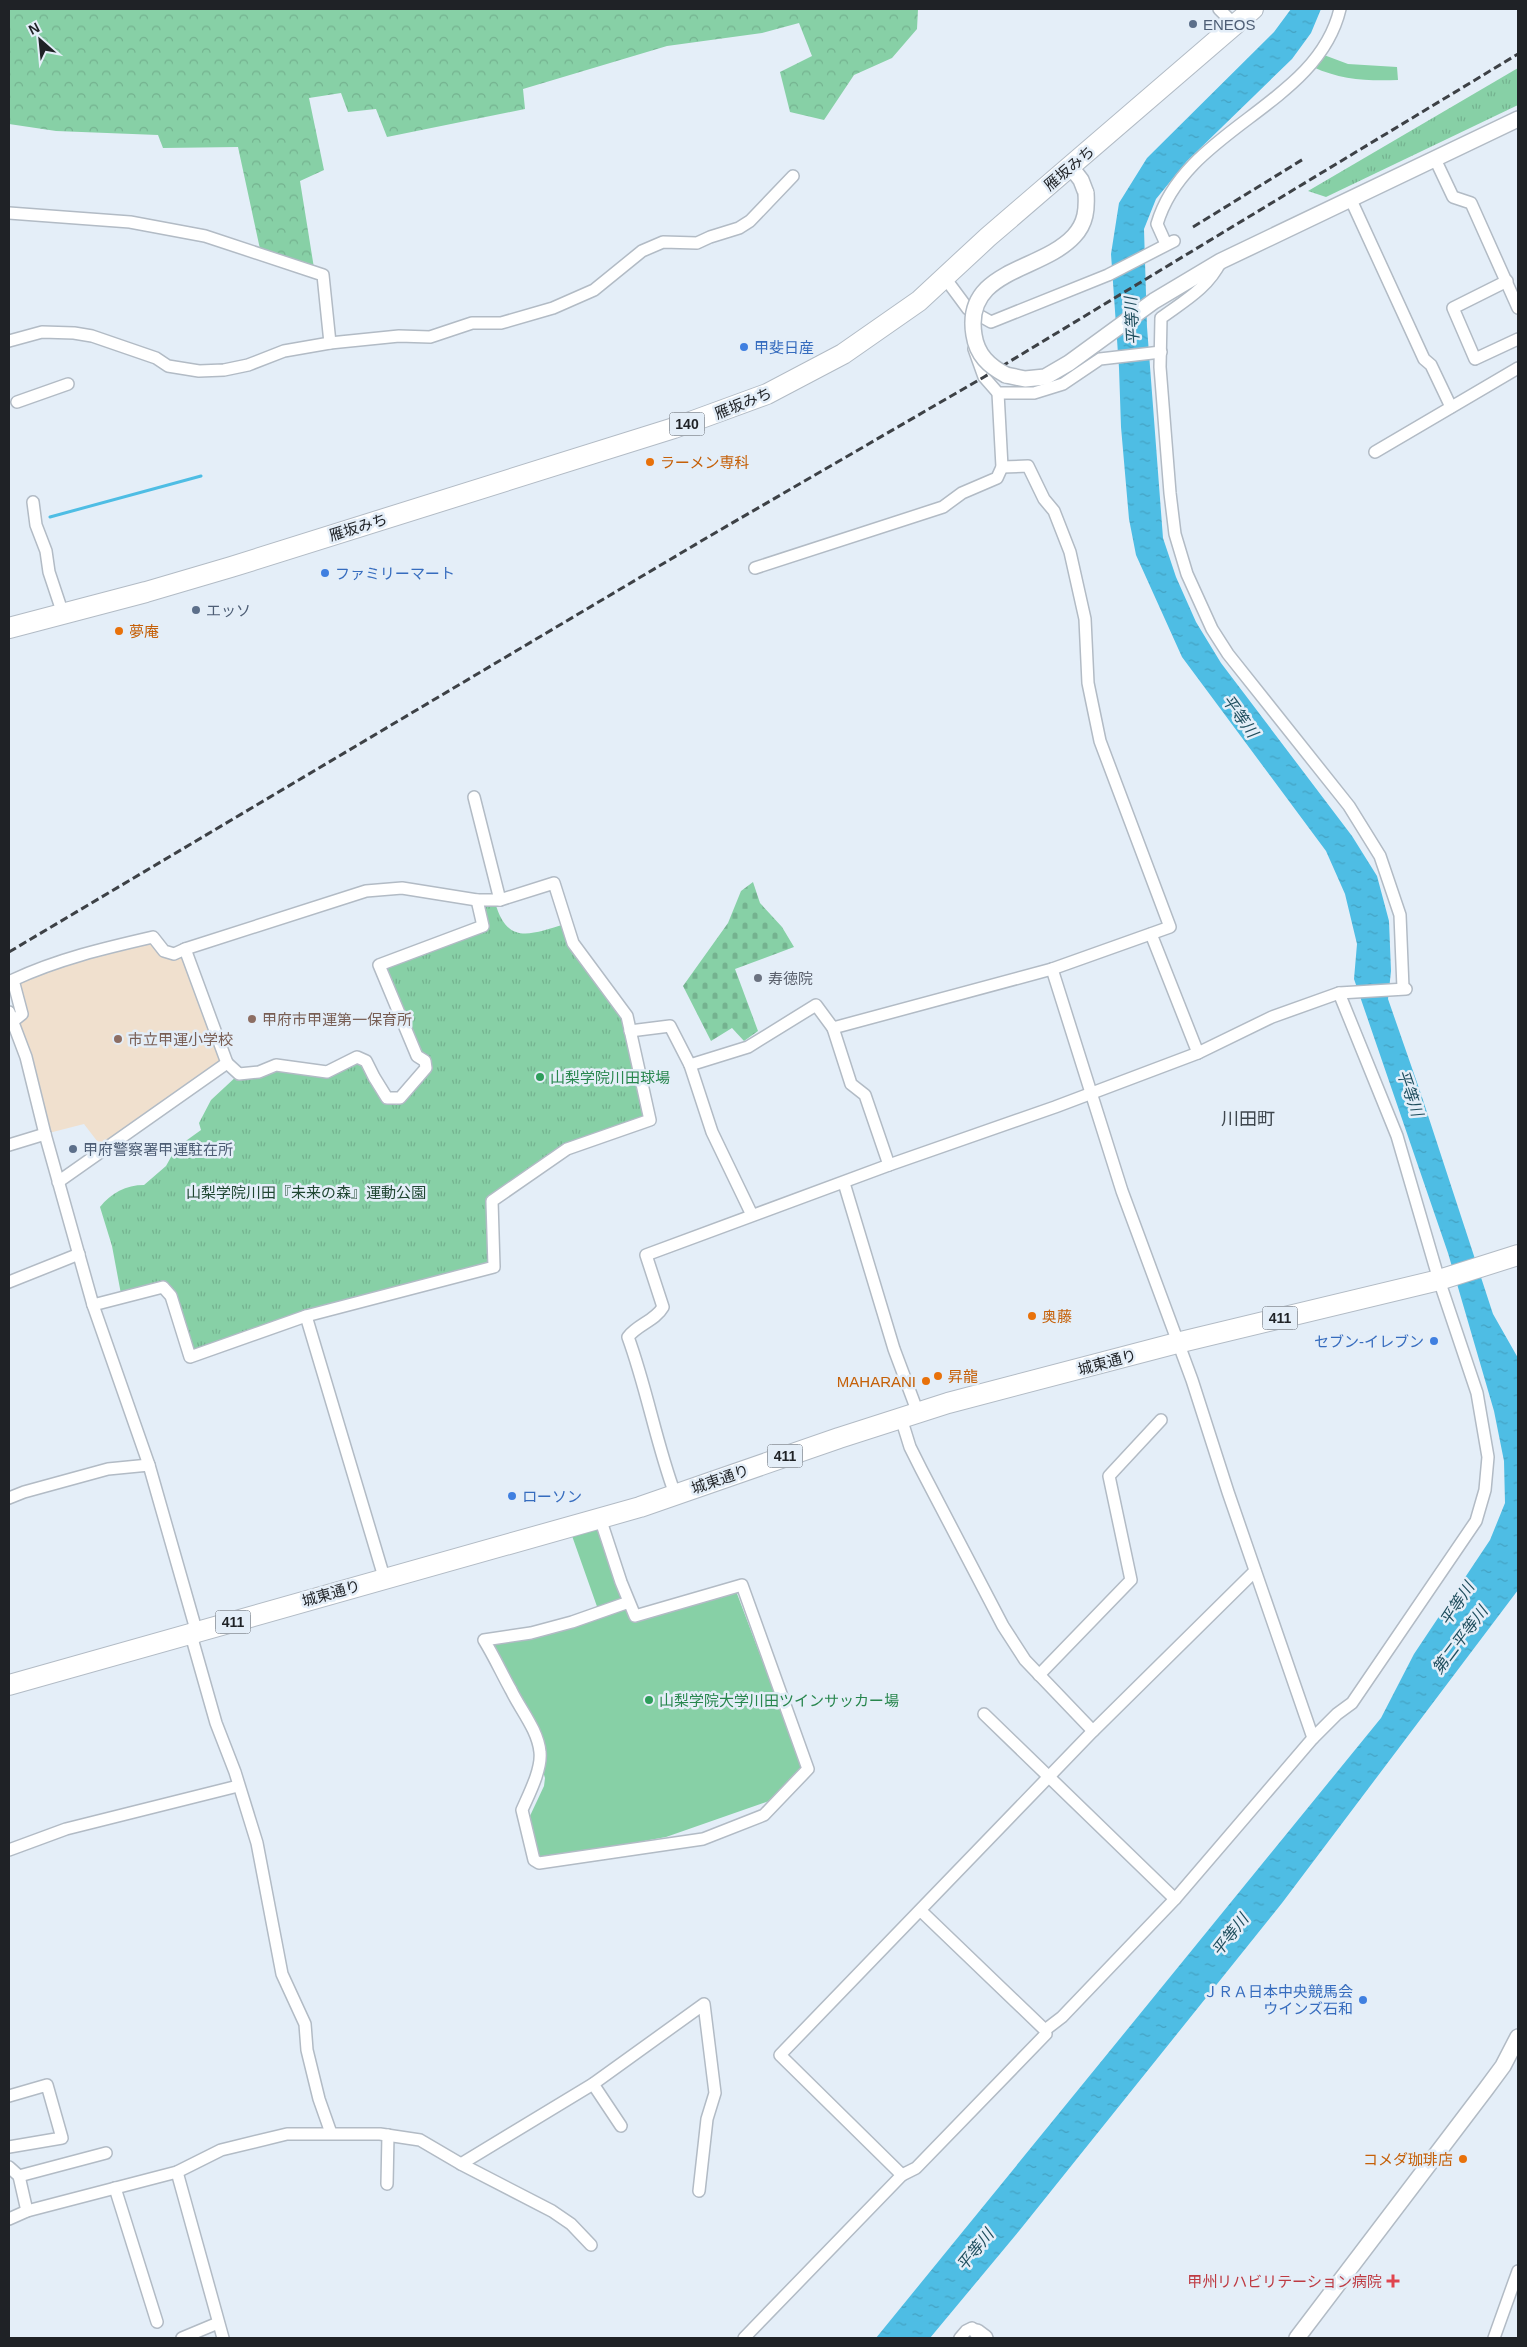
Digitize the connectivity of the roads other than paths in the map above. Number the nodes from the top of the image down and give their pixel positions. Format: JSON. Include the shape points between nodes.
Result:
{"nodes":[{"id":1,"x":1219,"y":9,"type":"edge"},
{"id":2,"x":1253,"y":9,"type":"edge"},
{"id":3,"x":1340,"y":9,"type":"edge"},
{"id":4,"x":1235,"y":25,"type":"junction"},
{"id":5,"x":1518,"y":119,"type":"edge"},
{"id":6,"x":1435,"y":160,"type":"junction"},
{"id":7,"x":1071,"y":167,"type":"junction"},
{"id":8,"x":793,"y":176,"type":"dead end"},
{"id":9,"x":1352,"y":200,"type":"junction"},
{"id":10,"x":9,"y":213,"type":"edge"},
{"id":11,"x":1221,"y":261,"type":"junction"},
{"id":12,"x":944,"y":278,"type":"junction"},
{"id":13,"x":1507,"y":281,"type":"junction"},
{"id":14,"x":1518,"y":308,"type":"edge"},
{"id":15,"x":968,"y":309,"type":"junction"},
{"id":16,"x":1518,"y":339,"type":"edge"},
{"id":17,"x":9,"y":341,"type":"edge"},
{"id":18,"x":330,"y":343,"type":"junction"},
{"id":19,"x":1157,"y":352,"type":"junction"},
{"id":20,"x":1518,"y":368,"type":"edge"},
{"id":21,"x":68,"y":384,"type":"dead end"},
{"id":22,"x":998,"y":393,"type":"junction"},
{"id":23,"x":17,"y":402,"type":"dead end"},
{"id":24,"x":1451,"y":407,"type":"junction"},
{"id":25,"x":1374,"y":452,"type":"dead end"},
{"id":26,"x":1002,"y":467,"type":"junction"},
{"id":27,"x":33,"y":502,"type":"dead end"},
{"id":28,"x":755,"y":568,"type":"dead end"},
{"id":29,"x":63,"y":614,"type":"junction"},
{"id":30,"x":9,"y":628,"type":"edge"},
{"id":31,"x":474,"y":796,"type":"dead end"},
{"id":32,"x":477,"y":900,"type":"junction"},
{"id":33,"x":500,"y":900,"type":"junction"},
{"id":34,"x":1151,"y":934,"type":"junction"},
{"id":35,"x":185,"y":949,"type":"junction"},
{"id":36,"x":1052,"y":969,"type":"junction"},
{"id":37,"x":1338,"y":993,"type":"junction"},
{"id":38,"x":10,"y":1017,"type":"edge"},
{"id":39,"x":833,"y":1028,"type":"junction"},
{"id":40,"x":630,"y":1031,"type":"junction"},
{"id":41,"x":1198,"y":1052,"type":"junction"},
{"id":42,"x":227,"y":1063,"type":"junction"},
{"id":43,"x":690,"y":1065,"type":"junction"},
{"id":44,"x":1091,"y":1093,"type":"junction"},
{"id":45,"x":45,"y":1134,"type":"junction"},
{"id":46,"x":9,"y":1145,"type":"edge"},
{"id":47,"x":889,"y":1165,"type":"junction"},
{"id":48,"x":58,"y":1182,"type":"junction"},
{"id":49,"x":844,"y":1183,"type":"junction"},
{"id":50,"x":752,"y":1215,"type":"junction"},
{"id":51,"x":79,"y":1254,"type":"junction"},
{"id":52,"x":1518,"y":1255,"type":"edge"},
{"id":53,"x":1442,"y":1279,"type":"junction"},
{"id":54,"x":9,"y":1282,"type":"edge"},
{"id":55,"x":93,"y":1305,"type":"junction"},
{"id":56,"x":306,"y":1316,"type":"junction"},
{"id":57,"x":1177,"y":1343,"type":"junction"},
{"id":58,"x":910,"y":1416,"type":"junction"},
{"id":59,"x":1161,"y":1420,"type":"dead end"},
{"id":60,"x":149,"y":1464,"type":"junction"},
{"id":61,"x":675,"y":1494,"type":"junction"},
{"id":62,"x":9,"y":1498,"type":"edge"},
{"id":63,"x":600,"y":1518,"type":"junction"},
{"id":64,"x":1255,"y":1571,"type":"junction"},
{"id":65,"x":384,"y":1577,"type":"junction"},
{"id":66,"x":629,"y":1602,"type":"junction"},
{"id":67,"x":197,"y":1632,"type":"junction"},
{"id":68,"x":1039,"y":1675,"type":"junction"},
{"id":69,"x":9,"y":1684,"type":"edge"},
{"id":70,"x":984,"y":1714,"type":"dead end"},
{"id":71,"x":1093,"y":1731,"type":"junction"},
{"id":72,"x":1313,"y":1738,"type":"junction"},
{"id":73,"x":1049,"y":1776,"type":"junction"},
{"id":74,"x":238,"y":1786,"type":"junction"},
{"id":75,"x":9,"y":1850,"type":"edge"},
{"id":76,"x":1175,"y":1899,"type":"junction"},
{"id":77,"x":920,"y":1910,"type":"junction"},
{"id":78,"x":1044,"y":2030,"type":"junction"},
{"id":79,"x":1518,"y":2037,"type":"edge"},
{"id":80,"x":592,"y":2084,"type":"junction"},
{"id":81,"x":9,"y":2096,"type":"edge"},
{"id":82,"x":621,"y":2126,"type":"dead end"},
{"id":83,"x":331,"y":2133,"type":"junction"},
{"id":84,"x":388,"y":2135,"type":"junction"},
{"id":85,"x":9,"y":2147,"type":"edge"},
{"id":86,"x":106,"y":2153,"type":"dead end"},
{"id":87,"x":461,"y":2164,"type":"junction"},
{"id":88,"x":9,"y":2167,"type":"edge"},
{"id":89,"x":177,"y":2172,"type":"junction"},
{"id":90,"x":902,"y":2175,"type":"junction"},
{"id":91,"x":19,"y":2176,"type":"junction"},
{"id":92,"x":388,"y":2184,"type":"dead end"},
{"id":93,"x":115,"y":2188,"type":"junction"},
{"id":94,"x":699,"y":2191,"type":"dead end"},
{"id":95,"x":27,"y":2212,"type":"junction"},
{"id":96,"x":9,"y":2220,"type":"edge"},
{"id":97,"x":591,"y":2245,"type":"dead end"},
{"id":98,"x":1518,"y":2271,"type":"edge"},
{"id":99,"x":157,"y":2322,"type":"dead end"},
{"id":100,"x":218,"y":2323,"type":"junction"},
{"id":101,"x":981,"y":2335,"type":"edge"},
{"id":102,"x":182,"y":2338,"type":"edge"},
{"id":103,"x":223,"y":2338,"type":"edge"},
{"id":104,"x":744,"y":2338,"type":"edge"},
{"id":105,"x":960,"y":2338,"type":"edge"},
{"id":106,"x":1297,"y":2338,"type":"edge"},
{"id":107,"x":1494,"y":2338,"type":"edge"}],
"edges":[{"from":1,"to":4,"type":"street"},
{"from":2,"to":4,"type":"highway","name":"雁坂みち","number":"140"},
{"from":3,"to":15,"type":"street","via":[[1334,32],[1322,52],[1302,74],[1210,148],[1176,186],[1164,204],[1157,224],[1166,245],[1108,275],[991,322]]},
{"from":4,"to":7,"type":"highway","name":"雁坂みち","number":"140"},
{"from":5,"to":6,"type":"street"},
{"from":6,"to":9,"type":"street"},
{"from":6,"to":13,"type":"street","via":[[1453,197],[1471,203]]},
{"from":7,"to":11,"type":"street","bridge":true,"via":[[1086,193],[1085,218],[1074,235],[1058,249],[995,281],[978,301],[972,324],[975,342],[986,362],[1006,374],[1025,379],[1045,377],[1070,363],[1154,301]]},
{"from":7,"to":12,"type":"highway","name":"雁坂みち","number":"140"},
{"from":8,"to":18,"type":"street","via":[[750,221],[739,228],[697,243],[672,241],[642,251],[594,290],[553,308],[500,323],[472,323],[430,337],[399,336]]},
{"from":9,"to":11,"type":"street"},
{"from":9,"to":24,"type":"street","via":[[1424,359],[1431,366]]},
{"from":10,"to":18,"type":"street","via":[[130,222],[205,236],[323,275]]},
{"from":11,"to":19,"type":"street","via":[[1206,285],[1161,318]]},
{"from":12,"to":15,"type":"street"},
{"from":12,"to":29,"type":"highway","name":"雁坂みち","number":"140","via":[[892,322],[843,354],[733,408],[224,569]]},
{"from":13,"to":14,"type":"street"},
{"from":13,"to":16,"type":"street","via":[[1453,308],[1475,359]]},
{"from":15,"to":22,"type":"street","via":[[968,326],[981,371]]},
{"from":17,"to":18,"type":"street","via":[[42,332],[74,333],[156,358],[168,366],[200,371],[248,365],[284,351]]},
{"from":19,"to":22,"type":"street","via":[[1100,359],[1064,384],[1034,393]]},
{"from":19,"to":37,"type":"street","via":[[1175,534],[1187,574],[1212,629],[1228,654],[1348,806],[1380,856],[1400,915],[1403,988]]},
{"from":20,"to":24,"type":"street"},
{"from":21,"to":23,"type":"street"},
{"from":22,"to":26,"type":"street"},
{"from":24,"to":25,"type":"street"},
{"from":26,"to":28,"type":"street","via":[[997,478],[962,493],[943,507]]},
{"from":26,"to":34,"type":"street","via":[[1028,466],[1044,499],[1054,511],[1070,552],[1085,619],[1088,683],[1100,741],[1170,927]]},
{"from":27,"to":29,"type":"street","via":[[36,525]]},
{"from":29,"to":30,"type":"highway","name":"雁坂みち","number":"140"},
{"from":31,"to":33,"type":"street"},
{"from":32,"to":33,"type":"street"},
{"from":32,"to":35,"type":"street","via":[[402,888],[366,891]]},
{"from":32,"to":42,"type":"street","via":[[483,926],[379,965],[417,1056],[425,1061],[426,1068],[400,1098],[387,1098],[366,1061],[357,1057],[327,1072],[276,1065],[258,1072],[238,1074]]},
{"from":33,"to":40,"type":"street","via":[[554,883],[573,943],[627,1016]]},
{"from":34,"to":36,"type":"street"},
{"from":34,"to":41,"type":"street"},
{"from":35,"to":38,"type":"street","via":[[174,954],[164,951],[153,937],[42,966],[13,980],[22,1014]]},
{"from":35,"to":42,"type":"street"},
{"from":36,"to":39,"type":"street"},
{"from":36,"to":44,"type":"street"},
{"from":37,"to":41,"type":"street","via":[[1272,1017]]},
{"from":37,"to":53,"type":"street","via":[[1397,1136]]},
{"from":38,"to":45,"type":"street","via":[[26,1057]]},
{"from":39,"to":43,"type":"street","via":[[816,1005],[748,1046]]},
{"from":39,"to":47,"type":"street","via":[[851,1084],[865,1095]]},
{"from":40,"to":43,"type":"street","via":[[670,1026]]},
{"from":40,"to":56,"type":"street","via":[[650,1120],[567,1150],[492,1201],[494,1267]]},
{"from":41,"to":44,"type":"street"},
{"from":42,"to":48,"type":"street"},
{"from":43,"to":50,"type":"street","via":[[712,1132]]},
{"from":44,"to":47,"type":"street"},
{"from":44,"to":57,"type":"street","via":[[1122,1192]]},
{"from":45,"to":46,"type":"street"},
{"from":45,"to":48,"type":"street"},
{"from":47,"to":49,"type":"street"},
{"from":48,"to":51,"type":"street"},
{"from":49,"to":50,"type":"street"},
{"from":49,"to":58,"type":"street","via":[[894,1350]]},
{"from":50,"to":61,"type":"street","via":[[646,1255],[663,1307],[659,1314],[635,1328],[628,1337]]},
{"from":51,"to":54,"type":"street"},
{"from":51,"to":55,"type":"street"},
{"from":52,"to":53,"type":"highway","name":"城東通り","number":"411"},
{"from":53,"to":57,"type":"highway","name":"城東通り","number":"411"},
{"from":53,"to":72,"type":"street","via":[[1478,1393],[1488,1457],[1485,1490],[1476,1521],[1352,1703]]},
{"from":55,"to":56,"type":"street","via":[[163,1287],[171,1296],[190,1357]]},
{"from":55,"to":60,"type":"street"},
{"from":56,"to":65,"type":"street"},
{"from":57,"to":58,"type":"highway","name":"城東通り","number":"411"},
{"from":57,"to":64,"type":"street"},
{"from":58,"to":61,"type":"highway","name":"城東通り","number":"411"},
{"from":58,"to":68,"type":"street","via":[[910,1448],[1003,1626]]},
{"from":59,"to":68,"type":"street","via":[[1109,1476],[1131,1580]]},
{"from":60,"to":62,"type":"street","via":[[108,1469]]},
{"from":60,"to":67,"type":"street"},
{"from":61,"to":63,"type":"highway","name":"城東通り","number":"411"},
{"from":63,"to":65,"type":"highway","name":"城東通り","number":"411"},
{"from":63,"to":66,"type":"street"},
{"from":64,"to":71,"type":"street"},
{"from":64,"to":72,"type":"street"},
{"from":65,"to":67,"type":"highway","name":"城東通り","number":"411"},
{"from":66,"to":66,"type":"street","via":[[635,1616],[742,1585],[808,1769],[764,1815],[703,1839],[539,1863],[534,1860],[522,1810],[533,1787],[541,1753],[536,1736],[484,1640],[531,1633]]},
{"from":67,"to":69,"type":"highway","name":"城東通り","number":"411"},
{"from":67,"to":74,"type":"street","via":[[193,1642]]},
{"from":68,"to":71,"type":"street"},
{"from":70,"to":73,"type":"street"},
{"from":71,"to":73,"type":"street"},
{"from":72,"to":76,"type":"street"},
{"from":73,"to":76,"type":"street"},
{"from":73,"to":77,"type":"street"},
{"from":74,"to":75,"type":"street","via":[[66,1828]]},
{"from":74,"to":83,"type":"street","via":[[257,1843],[282,1974],[305,2024],[307,2050]]},
{"from":76,"to":78,"type":"street","via":[[1062,2017]]},
{"from":77,"to":78,"type":"street"},
{"from":77,"to":90,"type":"street","via":[[780,2055]]},
{"from":78,"to":90,"type":"street","via":[[1046,2034],[916,2168]]},
{"from":79,"to":106,"type":"street","via":[[1497,2074]]},
{"from":80,"to":82,"type":"street"},
{"from":80,"to":87,"type":"street"},
{"from":80,"to":94,"type":"street","via":[[704,2004],[715,2093],[707,2119]]},
{"from":81,"to":85,"type":"street","via":[[47,2085],[62,2138]]},
{"from":83,"to":84,"type":"street"},
{"from":83,"to":89,"type":"street","via":[[287,2134],[221,2150]]},
{"from":84,"to":87,"type":"street","via":[[420,2140]]},
{"from":84,"to":92,"type":"street"},
{"from":86,"to":91,"type":"street"},
{"from":87,"to":97,"type":"street","via":[[552,2212]]},
{"from":88,"to":91,"type":"street"},
{"from":89,"to":93,"type":"street"},
{"from":89,"to":100,"type":"street"},
{"from":90,"to":104,"type":"street"},
{"from":91,"to":95,"type":"street"},
{"from":93,"to":95,"type":"street"},
{"from":93,"to":99,"type":"street"},
{"from":95,"to":96,"type":"street"},
{"from":98,"to":107,"type":"street"},
{"from":100,"to":102,"type":"street"},
{"from":100,"to":103,"type":"street"},
{"from":101,"to":105,"type":"street","via":[[972,2328]]}]}
